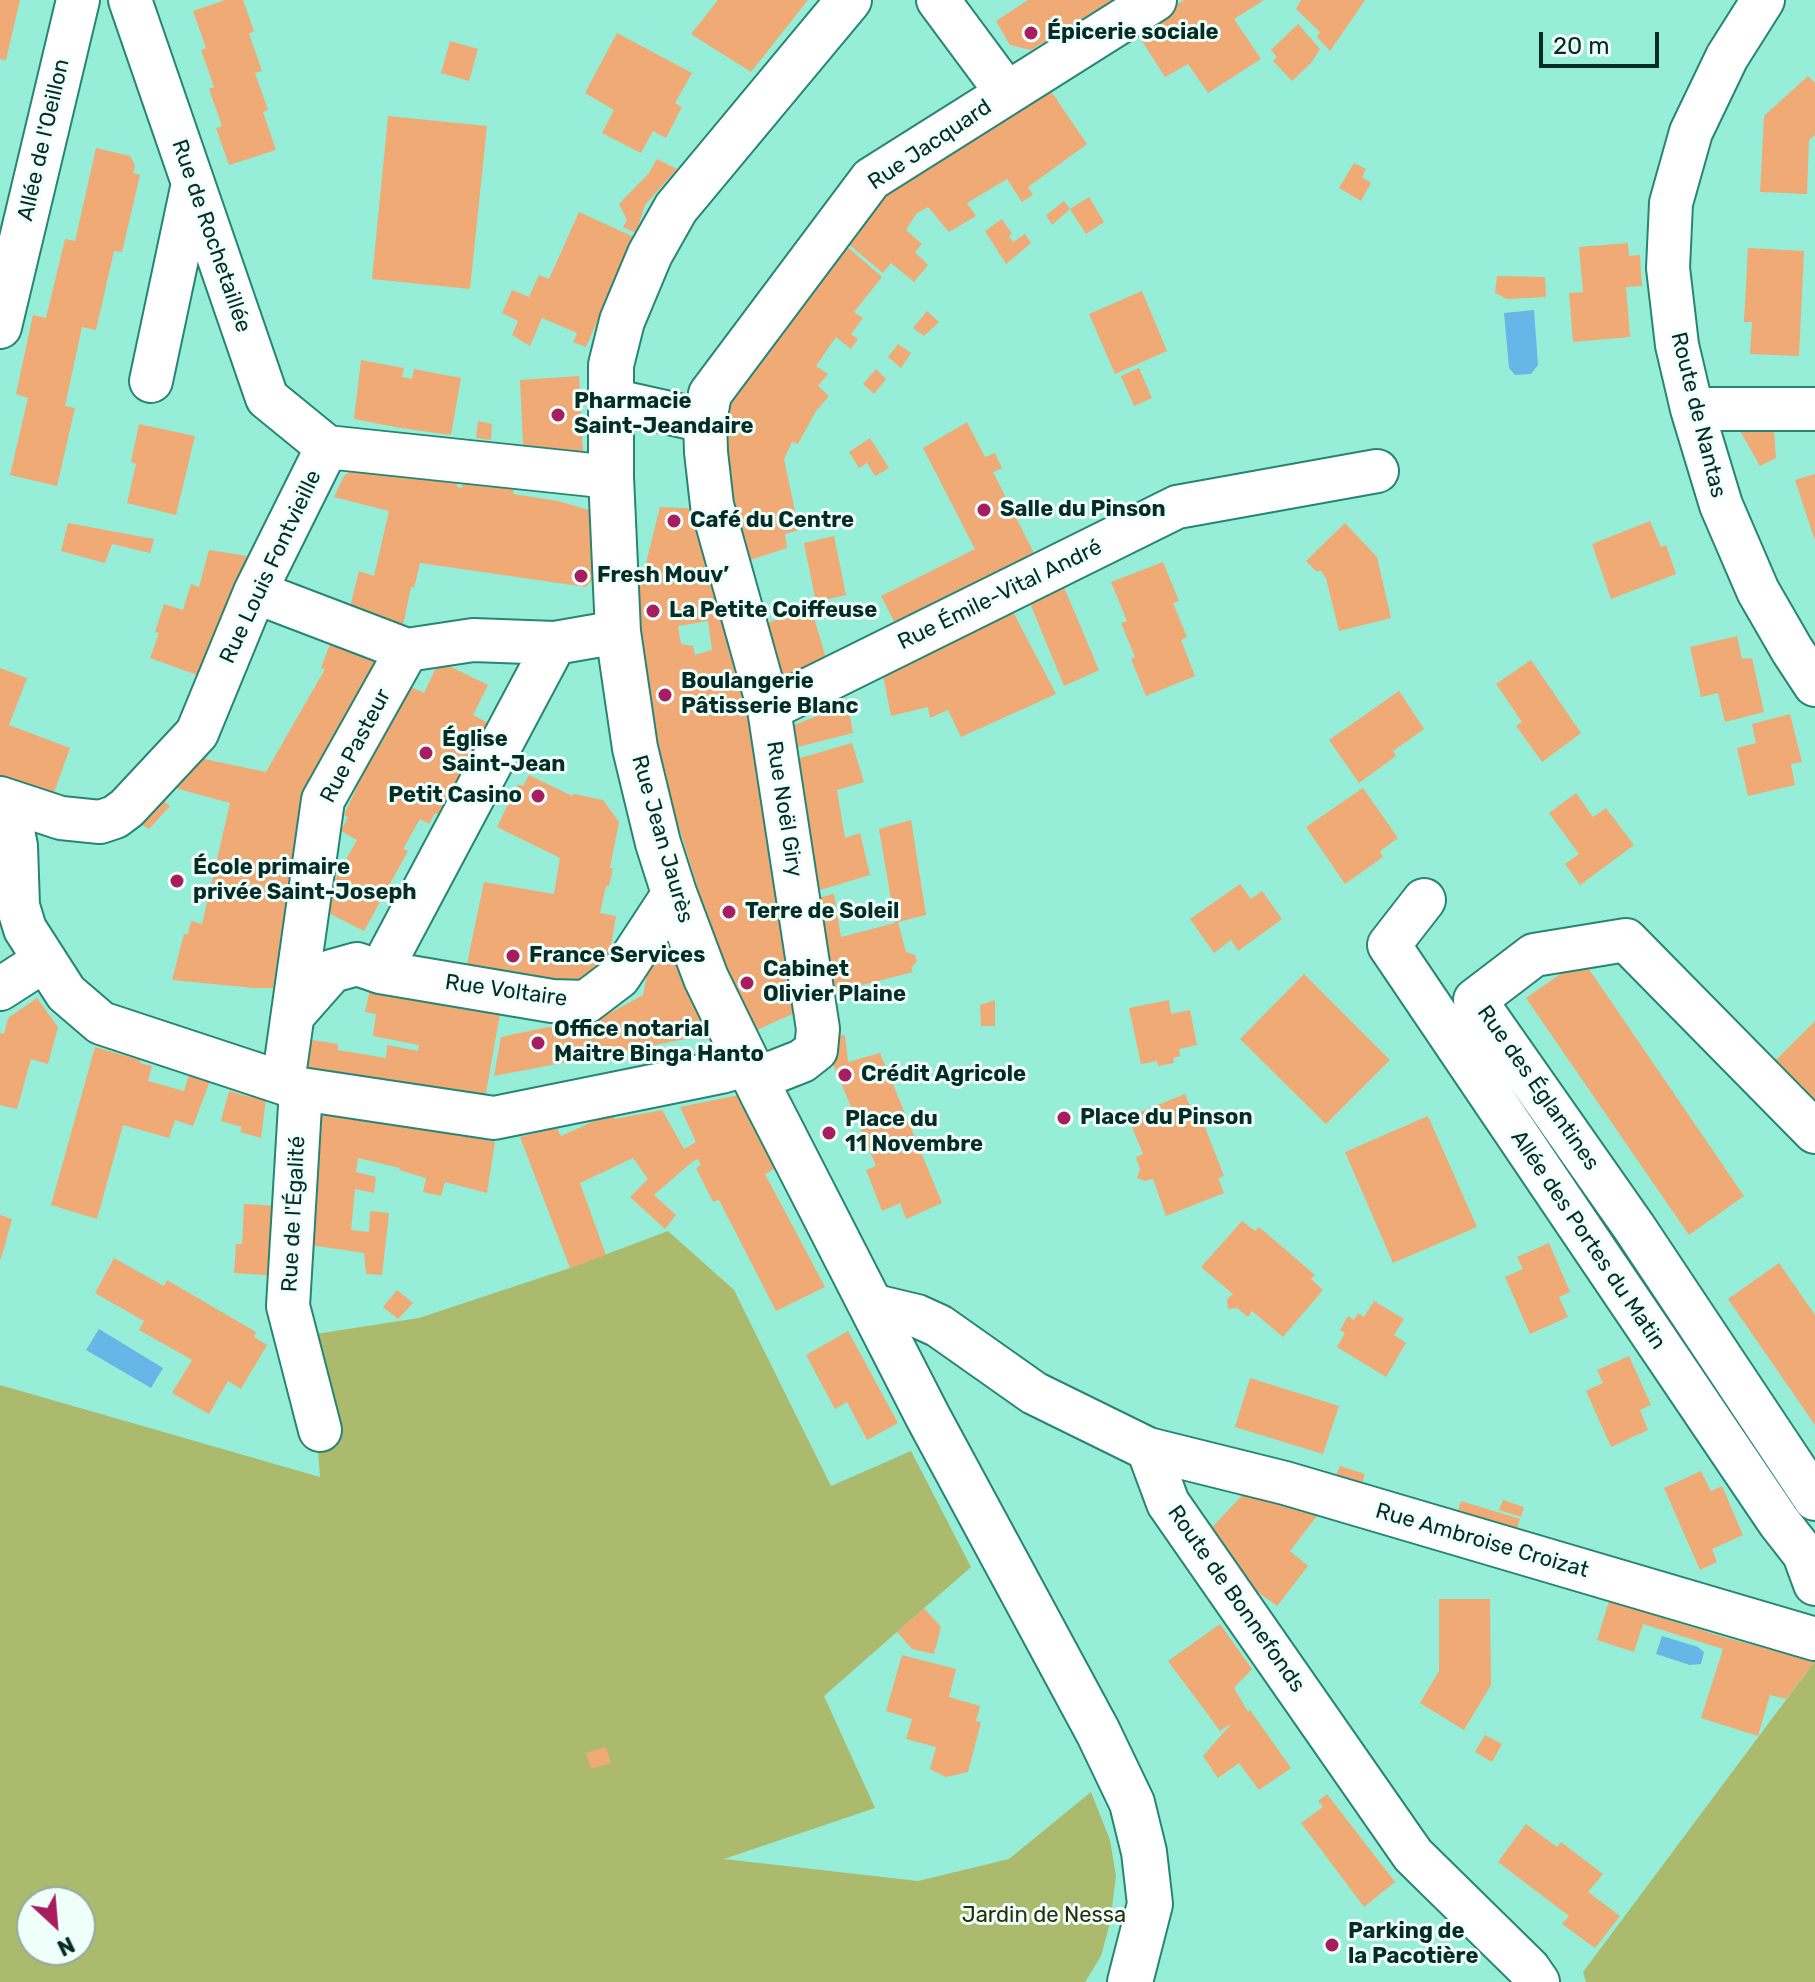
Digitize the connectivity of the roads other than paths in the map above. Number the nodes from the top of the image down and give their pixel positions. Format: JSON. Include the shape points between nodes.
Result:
{"nodes":[{"id":1,"x":78,"y":0,"type":"edge"},
{"id":2,"x":130,"y":0,"type":"edge"},
{"id":3,"x":849,"y":0,"type":"edge"},
{"id":4,"x":938,"y":0,"type":"edge"},
{"id":5,"x":1155,"y":0,"type":"edge"},
{"id":6,"x":1763,"y":0,"type":"edge"},
{"id":7,"x":1007,"y":93,"type":"junction"},
{"id":8,"x":193,"y":182,"type":"junction"},
{"id":9,"x":0,"y":327,"type":"edge"},
{"id":10,"x":151,"y":381,"type":"dead end"},
{"id":11,"x":611,"y":400,"type":"junction"},
{"id":12,"x":1692,"y":409,"type":"junction"},
{"id":13,"x":1815,"y":409,"type":"edge"},
{"id":14,"x":705,"y":421,"type":"junction"},
{"id":15,"x":327,"y":447,"type":"junction"},
{"id":16,"x":1377,"y":471,"type":"dead end"},
{"id":17,"x":611,"y":477,"type":"junction"},
{"id":18,"x":255,"y":592,"type":"junction"},
{"id":19,"x":618,"y":632,"type":"junction"},
{"id":20,"x":555,"y":643,"type":"junction"},
{"id":21,"x":407,"y":650,"type":"junction"},
{"id":22,"x":1815,"y":685,"type":"edge"},
{"id":23,"x":769,"y":709,"type":"junction"},
{"id":24,"x":0,"y":799,"type":"edge"},
{"id":25,"x":674,"y":893,"type":"junction"},
{"id":26,"x":1424,"y":900,"type":"dead end"},
{"id":27,"x":9,"y":904,"type":"edge"},
{"id":28,"x":45,"y":960,"type":"junction"},
{"id":29,"x":380,"y":972,"type":"junction"},
{"id":30,"x":0,"y":989,"type":"edge"},
{"id":31,"x":294,"y":1014,"type":"junction"},
{"id":32,"x":751,"y":1070,"type":"junction"},
{"id":33,"x":292,"y":1086,"type":"junction"},
{"id":34,"x":1815,"y":1132,"type":"edge"},
{"id":35,"x":871,"y":1305,"type":"junction"},
{"id":36,"x":320,"y":1430,"type":"dead end"},
{"id":37,"x":1148,"y":1449,"type":"junction"},
{"id":38,"x":1815,"y":1499,"type":"edge"},
{"id":39,"x":1815,"y":1586,"type":"edge"},
{"id":40,"x":1808,"y":1637,"type":"edge"},
{"id":41,"x":1130,"y":1982,"type":"edge"},
{"id":42,"x":1538,"y":1982,"type":"edge"}],
"edges":[{"from":1,"to":9,"type":"street","name":"Allée de l'Oeillon"},
{"from":2,"to":8,"type":"street","name":"Rue de Rochetaillée"},
{"from":3,"to":11,"type":"main road","name":"Rue Jean Jaurès","via":[[676,208],[622,321],[611,365]]},
{"from":4,"to":7,"type":"street"},
{"from":5,"to":7,"type":"street","name":"Rue Jacquard"},
{"from":6,"to":12,"type":"street","name":"Route de Nantas","via":[[1727,57],[1691,132],[1671,203],[1668,268],[1677,345]]},
{"from":7,"to":14,"type":"street","name":"Rue Jacquard","via":[[871,179],[710,394]]},
{"from":8,"to":10,"type":"street"},
{"from":8,"to":15,"type":"street","name":"Rue de Rochetaillée","via":[[267,398]]},
{"from":11,"to":14,"type":"street"},
{"from":11,"to":17,"type":"main road","name":"Rue Jean Jaurès"},
{"from":12,"to":13,"type":"street"},
{"from":12,"to":22,"type":"street","name":"Route de Nantas","via":[[1721,505],[1758,591]]},
{"from":14,"to":23,"type":"street","name":"Rue Noël Giry","via":[[712,505]]},
{"from":15,"to":17,"type":"street","name":"Rue Louis Fontvieille"},
{"from":15,"to":18,"type":"street","name":"Rue Louis Fontvieille"},
{"from":16,"to":23,"type":"street","name":"Rue Émile-Vital André","via":[[1177,507]]},
{"from":17,"to":19,"type":"main road","name":"Rue Jean Jaurès"},
{"from":18,"to":21,"type":"street"},
{"from":18,"to":24,"type":"street","name":"Rue Louis Fontvieille","via":[[197,733],[127,808],[100,822],[79,821]]},
{"from":19,"to":20,"type":"street"},
{"from":19,"to":25,"type":"main road","name":"Rue Jean Jaurès","via":[[635,748]]},
{"from":20,"to":21,"type":"street","via":[[473,640]]},
{"from":20,"to":29,"type":"street"},
{"from":21,"to":31,"type":"street","name":"Rue Pasteur","via":[[323,800]]},
{"from":23,"to":32,"type":"street","name":"Rue Noël Giry","via":[[818,1029],[816,1050],[802,1061],[774,1072]]},
{"from":24,"to":27,"type":"street","via":[[16,846]]},
{"from":25,"to":29,"type":"street","name":"Rue Voltaire","via":[[619,977],[586,1002]]},
{"from":25,"to":32,"type":"main road","name":"Rue Jean Jaurès","via":[[706,978]]},
{"from":26,"to":39,"type":"street","name":"Allée des Portes du Matin","via":[[1389,945],[1804,1554]]},
{"from":27,"to":28,"type":"street","name":"Rue Noël Giry"},
{"from":28,"to":30,"type":"street"},
{"from":28,"to":33,"type":"street","name":"Rue Noël Giry","via":[[66,993],[101,1023]]},
{"from":29,"to":31,"type":"street","name":"Rue Voltaire","via":[[357,964],[332,971]]},
{"from":31,"to":33,"type":"street","name":"Rue Pasteur"},
{"from":32,"to":33,"type":"street","name":"Rue Noël Giry","via":[[494,1118]]},
{"from":32,"to":35,"type":"main road","name":"Rue Jean Jaurès"},
{"from":33,"to":36,"type":"street","name":"Rue de l'Égalité","via":[[288,1306]]},
{"from":34,"to":38,"type":"street","name":"Rue des Églantines","via":[[1626,940],[1534,955],[1475,1000]]},
{"from":35,"to":37,"type":"street","via":[[939,1326],[1034,1393]]},
{"from":35,"to":41,"type":"main road","name":"Rue Jean Jaurès","via":[[1132,1803],[1150,1904]]},
{"from":37,"to":40,"type":"street","name":"Rue Ambroise Croizat","via":[[1285,1483]]},
{"from":37,"to":42,"type":"street","name":"Route de Bonnefonds","via":[[1168,1503],[1413,1855]]},
{"from":39,"to":40,"type":"street","name":"Allée des Portes du Matin"}]}
